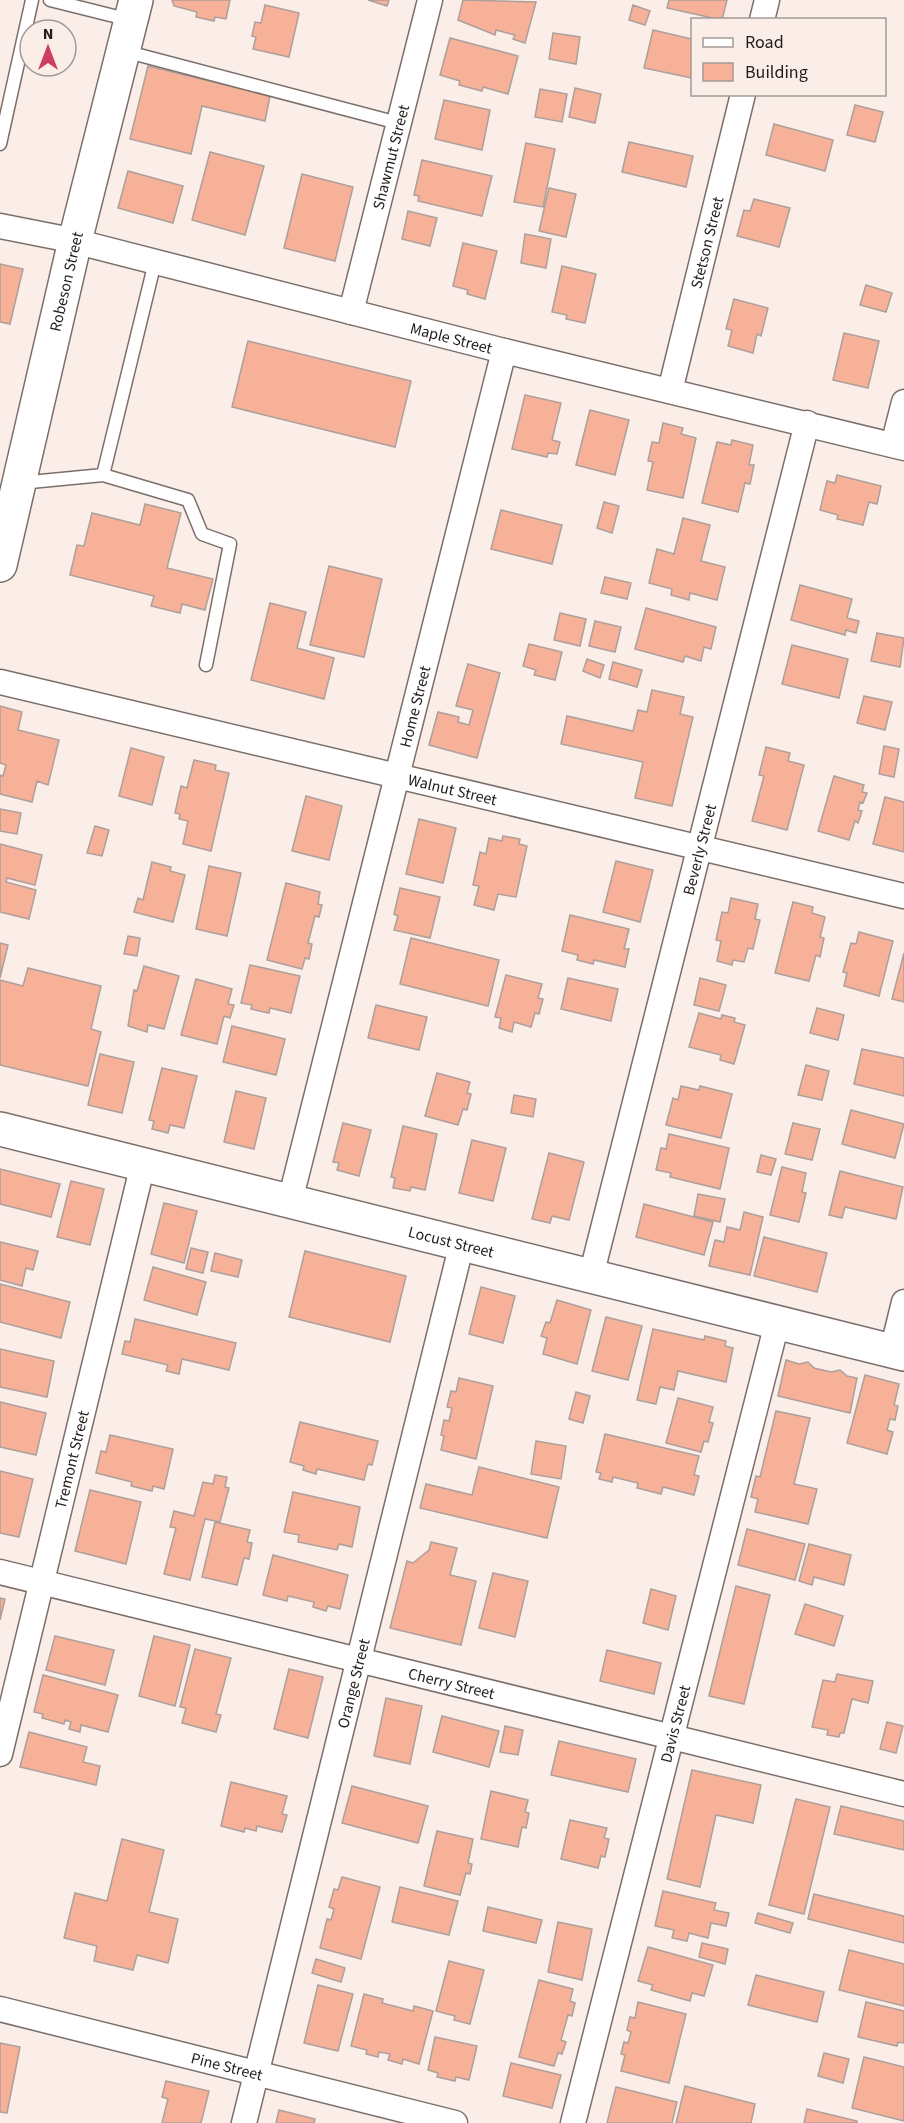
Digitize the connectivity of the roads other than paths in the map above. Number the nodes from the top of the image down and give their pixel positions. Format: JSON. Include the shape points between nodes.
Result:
{"nodes":[{"id":1,"x":32,"y":0,"type":"edge"},
{"id":2,"x":50,"y":0,"type":"edge"},
{"id":3,"x":429,"y":0,"type":"edge"},
{"id":4,"x":766,"y":0,"type":"edge"},
{"id":5,"x":762,"y":18,"type":"edge"},
{"id":6,"x":130,"y":24,"type":"edge"},
{"id":7,"x":743,"y":96,"type":"edge"},
{"id":8,"x":398,"y":123,"type":"junction"},
{"id":9,"x":0,"y":144,"type":"edge"},
{"id":10,"x":0,"y":226,"type":"edge"},
{"id":11,"x":75,"y":241,"type":"junction"},
{"id":12,"x":155,"y":262,"type":"junction"},
{"id":13,"x":351,"y":312,"type":"junction"},
{"id":14,"x":504,"y":351,"type":"junction"},
{"id":15,"x":670,"y":391,"type":"junction"},
{"id":16,"x":904,"y":402,"type":"edge"},
{"id":17,"x":807,"y":423,"type":"junction"},
{"id":18,"x":898,"y":446,"type":"edge"},
{"id":19,"x":104,"y":476,"type":"junction"},
{"id":20,"x":19,"y":483,"type":"junction"},
{"id":21,"x":0,"y":565,"type":"edge"},
{"id":22,"x":206,"y":665,"type":"dead end"},
{"id":23,"x":0,"y":682,"type":"edge"},
{"id":24,"x":396,"y":777,"type":"junction"},
{"id":25,"x":700,"y":845,"type":"junction"},
{"id":26,"x":904,"y":896,"type":"edge"},
{"id":27,"x":0,"y":1129,"type":"edge"},
{"id":28,"x":143,"y":1164,"type":"junction"},
{"id":29,"x":290,"y":1201,"type":"junction"},
{"id":30,"x":462,"y":1244,"type":"junction"},
{"id":31,"x":591,"y":1276,"type":"junction"},
{"id":32,"x":904,"y":1302,"type":"edge"},
{"id":33,"x":777,"y":1323,"type":"junction"},
{"id":34,"x":898,"y":1352,"type":"edge"},
{"id":35,"x":0,"y":1572,"type":"edge"},
{"id":36,"x":42,"y":1582,"type":"junction"},
{"id":37,"x":358,"y":1660,"type":"junction"},
{"id":38,"x":672,"y":1737,"type":"junction"},
{"id":39,"x":0,"y":1754,"type":"edge"},
{"id":40,"x":904,"y":1794,"type":"edge"},
{"id":41,"x":0,"y":2009,"type":"edge"},
{"id":42,"x":256,"y":2073,"type":"junction"},
{"id":43,"x":244,"y":2123,"type":"edge"},
{"id":44,"x":455,"y":2123,"type":"edge"},
{"id":45,"x":573,"y":2123,"type":"edge"}],
"edges":[{"from":1,"to":9,"type":"lane"},
{"from":2,"to":6,"type":"lane"},
{"from":3,"to":8,"type":"street","name":"Shawmut Street"},
{"from":4,"to":5,"type":"street"},
{"from":6,"to":8,"type":"lane"},
{"from":6,"to":11,"type":"street","name":"Robeson Street"},
{"from":7,"to":15,"type":"street","name":"Stetson Street"},
{"from":8,"to":13,"type":"street","name":"Shawmut Street"},
{"from":10,"to":11,"type":"street","name":"Maple Street"},
{"from":11,"to":12,"type":"street","name":"Maple Street"},
{"from":11,"to":20,"type":"street","name":"Robeson Street"},
{"from":12,"to":13,"type":"street","name":"Maple Street"},
{"from":12,"to":19,"type":"lane"},
{"from":13,"to":14,"type":"street","name":"Maple Street"},
{"from":14,"to":15,"type":"street","name":"Maple Street"},
{"from":14,"to":24,"type":"street","name":"Home Street"},
{"from":15,"to":17,"type":"street","name":"Maple Street"},
{"from":16,"to":18,"type":"street"},
{"from":17,"to":18,"type":"street","name":"Maple Street"},
{"from":17,"to":25,"type":"street","name":"Beverly Street"},
{"from":19,"to":20,"type":"lane"},
{"from":19,"to":22,"type":"lane","via":[[188,500],[202,534],[230,543]]},
{"from":20,"to":21,"type":"street","name":"Robeson Street"},
{"from":23,"to":24,"type":"street","name":"Walnut Street"},
{"from":24,"to":25,"type":"street","name":"Walnut Street"},
{"from":24,"to":29,"type":"street","name":"Home Street"},
{"from":25,"to":26,"type":"street","name":"Walnut Street"},
{"from":25,"to":31,"type":"street","name":"Beverly Street"},
{"from":27,"to":28,"type":"street","name":"Locust Street"},
{"from":28,"to":29,"type":"street","name":"Locust Street"},
{"from":28,"to":36,"type":"street","name":"Tremont Street"},
{"from":29,"to":30,"type":"street","name":"Locust Street"},
{"from":30,"to":31,"type":"street","name":"Locust Street"},
{"from":30,"to":37,"type":"street","name":"Orange Street"},
{"from":31,"to":33,"type":"street","name":"Locust Street"},
{"from":32,"to":34,"type":"street"},
{"from":33,"to":34,"type":"street","name":"Locust Street"},
{"from":33,"to":38,"type":"street","name":"Davis Street"},
{"from":35,"to":36,"type":"street","name":"Cherry Street"},
{"from":36,"to":37,"type":"street","name":"Cherry Street"},
{"from":36,"to":39,"type":"street","name":"Tremont Street"},
{"from":37,"to":38,"type":"street","name":"Cherry Street"},
{"from":37,"to":42,"type":"street","name":"Orange Street"},
{"from":38,"to":40,"type":"street","name":"Cherry Street"},
{"from":38,"to":45,"type":"street","name":"Davis Street"},
{"from":41,"to":42,"type":"street","name":"Pine Street"},
{"from":42,"to":43,"type":"street","name":"Orange Street"},
{"from":42,"to":44,"type":"street","name":"Pine Street"}]}
